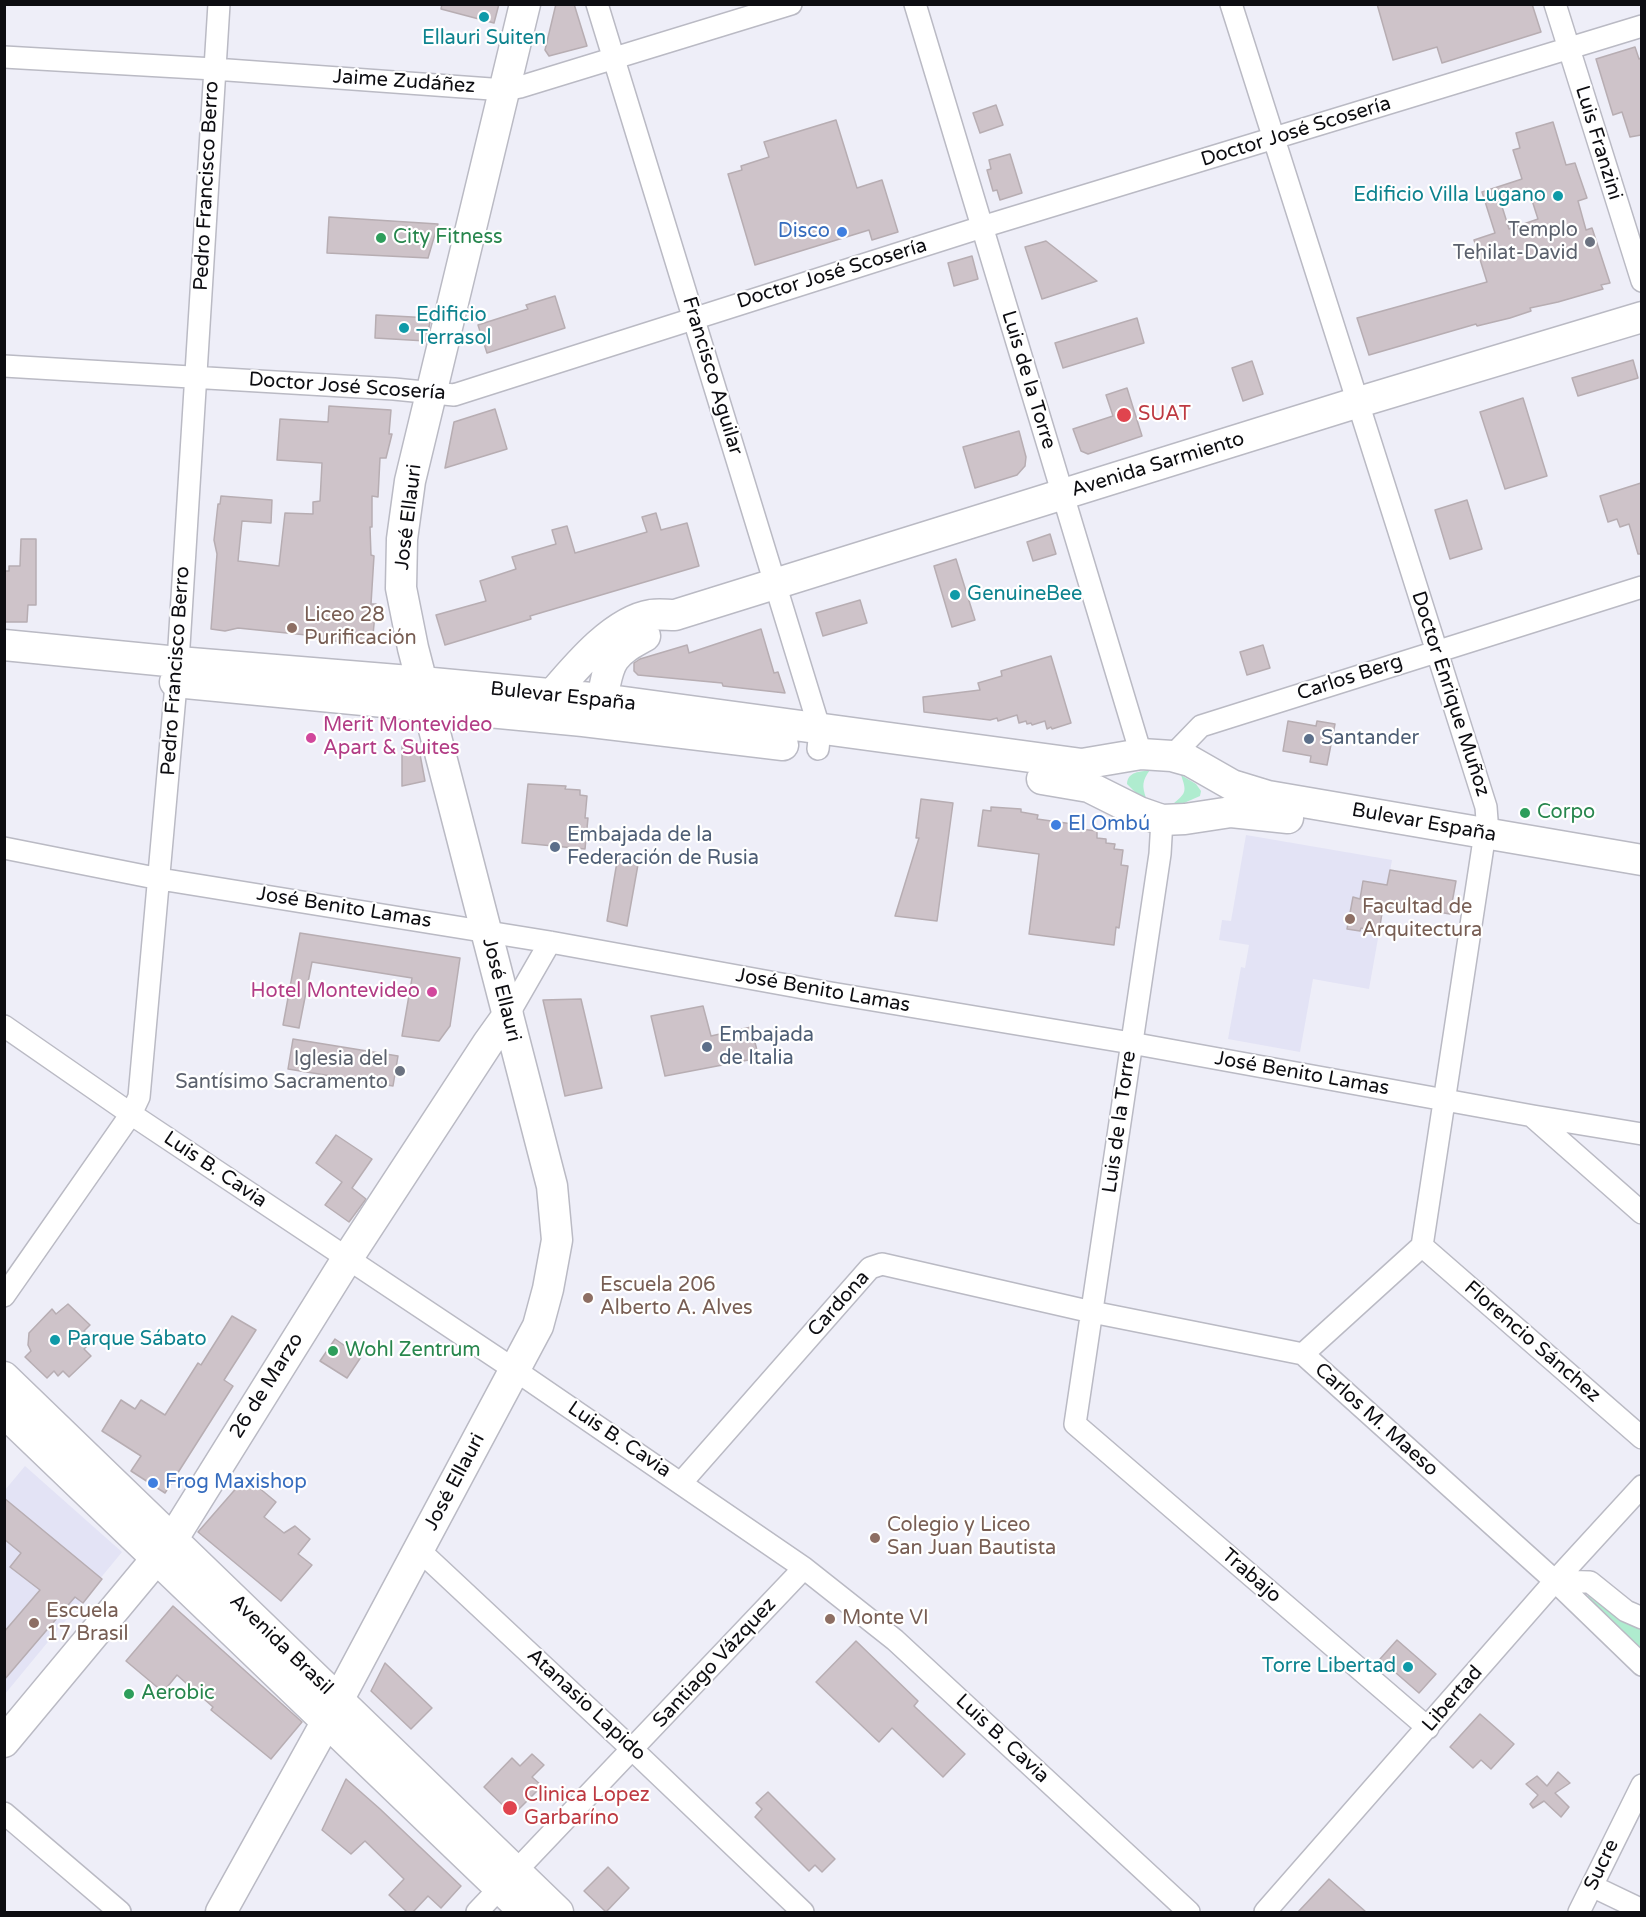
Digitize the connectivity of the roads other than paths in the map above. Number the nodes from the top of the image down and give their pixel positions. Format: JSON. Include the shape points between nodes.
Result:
{"nodes":[{"id":1,"x":219,"y":4,"type":"edge"},
{"id":2,"x":525,"y":4,"type":"edge"},
{"id":3,"x":597,"y":4,"type":"edge"},
{"id":4,"x":791,"y":4,"type":"edge"},
{"id":5,"x":915,"y":4,"type":"edge"},
{"id":6,"x":1231,"y":4,"type":"edge"},
{"id":7,"x":1555,"y":4,"type":"edge"},
{"id":8,"x":1641,"y":26,"type":"edge"},
{"id":9,"x":1569,"y":49,"type":"junction"},
{"id":10,"x":4,"y":57,"type":"edge"},
{"id":11,"x":613,"y":60,"type":"junction"},
{"id":12,"x":214,"y":69,"type":"junction"},
{"id":13,"x":505,"y":90,"type":"junction"},
{"id":14,"x":1274,"y":139,"type":"junction"},
{"id":15,"x":982,"y":227,"type":"junction"},
{"id":16,"x":1641,"y":281,"type":"edge"},
{"id":17,"x":693,"y":317,"type":"junction"},
{"id":18,"x":1641,"y":317,"type":"edge"},
{"id":19,"x":4,"y":366,"type":"edge"},
{"id":20,"x":196,"y":377,"type":"junction"},
{"id":21,"x":432,"y":392,"type":"junction"},
{"id":22,"x":1359,"y":402,"type":"junction"},
{"id":23,"x":1062,"y":494,"type":"junction"},
{"id":24,"x":777,"y":584,"type":"junction"},
{"id":25,"x":1641,"y":587,"type":"edge"},
{"id":26,"x":675,"y":615,"type":"junction"},
{"id":27,"x":4,"y":645,"type":"edge"},
{"id":28,"x":1435,"y":651,"type":"junction"},
{"id":29,"x":4,"y":664,"type":"edge"},
{"id":30,"x":177,"y":672,"type":"junction"},
{"id":31,"x":425,"y":694,"type":"junction"},
{"id":32,"x":551,"y":696,"type":"junction"},
{"id":33,"x":593,"y":710,"type":"junction"},
{"id":34,"x":819,"y":739,"type":"junction"},
{"id":35,"x":1172,"y":756,"type":"junction"},
{"id":36,"x":1131,"y":757,"type":"junction"},
{"id":37,"x":1210,"y":774,"type":"junction"},
{"id":38,"x":1117,"y":800,"type":"junction"},
{"id":39,"x":1207,"y":815,"type":"junction"},
{"id":40,"x":1162,"y":820,"type":"junction"},
{"id":41,"x":1485,"y":843,"type":"junction"},
{"id":42,"x":4,"y":848,"type":"edge"},
{"id":43,"x":1641,"y":860,"type":"edge"},
{"id":44,"x":160,"y":879,"type":"junction"},
{"id":45,"x":1641,"y":880,"type":"edge"},
{"id":46,"x":487,"y":932,"type":"junction"},
{"id":47,"x":550,"y":942,"type":"junction"},
{"id":48,"x":508,"y":1015,"type":"junction"},
{"id":49,"x":4,"y":1026,"type":"edge"},
{"id":50,"x":1131,"y":1043,"type":"junction"},
{"id":51,"x":1443,"y":1100,"type":"junction"},
{"id":52,"x":131,"y":1114,"type":"junction"},
{"id":53,"x":1533,"y":1116,"type":"junction"},
{"id":54,"x":1641,"y":1134,"type":"edge"},
{"id":55,"x":1641,"y":1213,"type":"edge"},
{"id":56,"x":1422,"y":1246,"type":"junction"},
{"id":57,"x":347,"y":1258,"type":"junction"},
{"id":58,"x":4,"y":1296,"type":"edge"},
{"id":59,"x":1092,"y":1312,"type":"junction"},
{"id":60,"x":1303,"y":1354,"type":"junction"},
{"id":61,"x":515,"y":1370,"type":"junction"},
{"id":62,"x":4,"y":1377,"type":"edge"},
{"id":63,"x":4,"y":1412,"type":"edge"},
{"id":64,"x":1075,"y":1424,"type":"joint"},
{"id":65,"x":1641,"y":1438,"type":"edge"},
{"id":66,"x":681,"y":1483,"type":"junction"},
{"id":67,"x":1641,"y":1486,"type":"edge"},
{"id":68,"x":164,"y":1549,"type":"junction"},
{"id":69,"x":418,"y":1549,"type":"junction"},
{"id":70,"x":804,"y":1568,"type":"junction"},
{"id":71,"x":1556,"y":1581,"type":"junction"},
{"id":72,"x":1641,"y":1618,"type":"edge"},
{"id":73,"x":1641,"y":1665,"type":"edge"},
{"id":74,"x":332,"y":1710,"type":"junction"},
{"id":75,"x":1428,"y":1728,"type":"junction"},
{"id":76,"x":4,"y":1742,"type":"edge"},
{"id":77,"x":633,"y":1750,"type":"junction"},
{"id":78,"x":1641,"y":1785,"type":"edge"},
{"id":79,"x":4,"y":1813,"type":"edge"},
{"id":80,"x":507,"y":1880,"type":"junction"},
{"id":81,"x":1592,"y":1886,"type":"junction"},
{"id":82,"x":1641,"y":1910,"type":"edge"},
{"id":83,"x":120,"y":1912,"type":"edge"},
{"id":84,"x":220,"y":1912,"type":"edge"},
{"id":85,"x":477,"y":1912,"type":"edge"},
{"id":86,"x":525,"y":1912,"type":"edge"},
{"id":87,"x":558,"y":1912,"type":"edge"},
{"id":88,"x":803,"y":1912,"type":"edge"},
{"id":89,"x":1189,"y":1912,"type":"edge"},
{"id":90,"x":1265,"y":1912,"type":"edge"},
{"id":91,"x":1579,"y":1912,"type":"edge"}],
"edges":[{"from":1,"to":12,"type":"street","name":"Pedro Francisco Berro"},
{"from":2,"to":13,"type":"street","name":"José Ellauri"},
{"from":3,"to":11,"type":"street","name":"Francisco Aguilar"},
{"from":4,"to":11,"type":"street","name":"Jaime Zudáñez"},
{"from":5,"to":15,"type":"street","name":"Luis de la Torre"},
{"from":6,"to":14,"type":"street","name":"Doctor Enrique Muñoz"},
{"from":7,"to":9,"type":"street","name":"Luis Franzini"},
{"from":8,"to":9,"type":"street","name":"Doctor José Scosería"},
{"from":9,"to":14,"type":"street","name":"Doctor José Scosería"},
{"from":9,"to":16,"type":"street","name":"Luis Franzini"},
{"from":10,"to":12,"type":"street","name":"Jaime Zudáñez"},
{"from":11,"to":13,"type":"street","name":"Jaime Zudáñez"},
{"from":11,"to":17,"type":"street","name":"Francisco Aguilar"},
{"from":12,"to":13,"type":"street","name":"Jaime Zudáñez"},
{"from":12,"to":20,"type":"street","name":"Pedro Francisco Berro"},
{"from":13,"to":21,"type":"street","name":"José Ellauri"},
{"from":14,"to":15,"type":"street","name":"Doctor José Scosería"},
{"from":14,"to":22,"type":"street","name":"Doctor Enrique Muñoz"},
{"from":15,"to":17,"type":"street","name":"Doctor José Scosería"},
{"from":15,"to":23,"type":"street","name":"Luis de la Torre"},
{"from":17,"to":21,"type":"street","name":"Doctor José Scosería","via":[[454,394]]},
{"from":17,"to":24,"type":"street","name":"Francisco Aguilar"},
{"from":18,"to":22,"type":"street","name":"Avenida Sarmiento"},
{"from":19,"to":20,"type":"street","name":"Doctor José Scosería"},
{"from":20,"to":21,"type":"street","name":"Doctor José Scosería"},
{"from":20,"to":30,"type":"street","name":"Pedro Francisco Berro"},
{"from":21,"to":31,"type":"street","name":"José Ellauri","via":[[410,481],[402,539],[401,588]]},
{"from":22,"to":23,"type":"street","name":"Avenida Sarmiento"},
{"from":22,"to":28,"type":"street","name":"Doctor Enrique Muñoz"},
{"from":23,"to":24,"type":"street","name":"Avenida Sarmiento"},
{"from":23,"to":36,"type":"street","name":"Luis de la Torre"},
{"from":24,"to":26,"type":"street","name":"Avenida Sarmiento"},
{"from":24,"to":34,"type":"street","name":"Francisco Aguilar"},
{"from":25,"to":28,"type":"street","name":"Carlos Berg"},
{"from":26,"to":32,"type":"street","name":"Avenida Sarmiento","via":[[640,618],[613,634],[591,651]]},
{"from":26,"to":33,"type":"street","name":"Avenida Sarmiento","via":[[615,657]]},
{"from":27,"to":30,"type":"street","name":"Bulevar España"},
{"from":28,"to":35,"type":"street","name":"Carlos Berg","via":[[1202,726]]},
{"from":28,"to":41,"type":"street","name":"Doctor Enrique Muñoz","via":[[1486,807]]},
{"from":29,"to":30,"type":"street","name":"Bulevar España"},
{"from":30,"to":31,"type":"street","name":"Bulevar España"},
{"from":30,"to":44,"type":"street","name":"Pedro Francisco Berro"},
{"from":31,"to":32,"type":"street","name":"Bulevar España"},
{"from":31,"to":33,"type":"street","name":"Bulevar España"},
{"from":31,"to":46,"type":"street","name":"José Ellauri"},
{"from":32,"to":33,"type":"street","name":"Bulevar España"},
{"from":33,"to":34,"type":"street","name":"Bulevar España"},
{"from":34,"to":36,"type":"street","name":"Bulevar España","via":[[1082,764]]},
{"from":34,"to":38,"type":"street","name":"Bulevar España","via":[[1065,782],[1089,787]]},
{"from":35,"to":36,"type":"street","name":"Bulevar España"},
{"from":35,"to":37,"type":"street","name":"Bulevar España","via":[[1191,761]]},
{"from":36,"to":38,"type":"street","via":[[1114,768]]},
{"from":37,"to":39,"type":"street","via":[[1213,800]]},
{"from":37,"to":41,"type":"street","name":"Bulevar España","via":[[1268,796]]},
{"from":38,"to":40,"type":"street","name":"Bulevar España"},
{"from":39,"to":40,"type":"street","name":"Bulevar España"},
{"from":39,"to":41,"type":"street","name":"Bulevar España","via":[[1244,812]]},
{"from":40,"to":50,"type":"street","name":"Luis de la Torre"},
{"from":41,"to":43,"type":"street","name":"Bulevar España"},
{"from":41,"to":45,"type":"street","name":"Bulevar España"},
{"from":41,"to":51,"type":"street","name":"Doctor Enrique Muñoz"},
{"from":42,"to":44,"type":"street","name":"José Benito Lamas"},
{"from":44,"to":46,"type":"street","name":"José Benito Lamas"},
{"from":44,"to":52,"type":"street","name":"Pedro Francisco Berro","via":[[139,1097]]},
{"from":46,"to":47,"type":"street","name":"José Benito Lamas"},
{"from":46,"to":48,"type":"street","name":"José Ellauri"},
{"from":47,"to":48,"type":"street"},
{"from":47,"to":50,"type":"street","name":"José Benito Lamas"},
{"from":48,"to":57,"type":"street","name":"26 de Marzo"},
{"from":48,"to":61,"type":"street","name":"José Ellauri","via":[[552,1186],[557,1240],[538,1326]]},
{"from":49,"to":52,"type":"street","name":"Luis B. Cavia"},
{"from":50,"to":51,"type":"street","name":"José Benito Lamas"},
{"from":50,"to":59,"type":"street","name":"Luis de la Torre"},
{"from":51,"to":53,"type":"street","name":"José Benito Lamas"},
{"from":51,"to":56,"type":"street","name":"Doctor Enrique Muñoz"},
{"from":52,"to":57,"type":"street","name":"Luis B. Cavia"},
{"from":52,"to":58,"type":"street","name":"Pedro Francisco Berro"},
{"from":53,"to":54,"type":"street","name":"José Benito Lamas"},
{"from":53,"to":55,"type":"street"},
{"from":56,"to":60,"type":"street"},
{"from":56,"to":65,"type":"street","name":"Florencio Sánchez"},
{"from":57,"to":61,"type":"street","name":"Luis B. Cavia"},
{"from":57,"to":68,"type":"street","name":"26 de Marzo"},
{"from":59,"to":60,"type":"street","name":"Carlos M. Maeso"},
{"from":59,"to":64,"type":"street","name":"Luis de la Torre"},
{"from":59,"to":66,"type":"street","name":"Cardona","via":[[875,1265]]},
{"from":60,"to":71,"type":"street","name":"Carlos M. Maeso"},
{"from":61,"to":66,"type":"street","name":"Luis B. Cavia"},
{"from":61,"to":69,"type":"street","name":"José Ellauri"},
{"from":62,"to":68,"type":"street","name":"Avenida Brasil"},
{"from":63,"to":68,"type":"street","name":"Avenida Brasil"},
{"from":64,"to":75,"type":"street","name":"Trabajo"},
{"from":66,"to":70,"type":"street","name":"Luis B. Cavia"},
{"from":67,"to":71,"type":"street","name":"Libertad"},
{"from":68,"to":74,"type":"street","name":"Avenida Brasil"},
{"from":68,"to":76,"type":"street","name":"26 de Marzo"},
{"from":69,"to":74,"type":"street","name":"José Ellauri"},
{"from":69,"to":77,"type":"street","name":"Atanasio Lapido"},
{"from":70,"to":77,"type":"street","name":"Santiago Vázquez"},
{"from":70,"to":89,"type":"street","name":"Luis B. Cavia","via":[[895,1640]]},
{"from":71,"to":72,"type":"street","via":[[1590,1582]]},
{"from":71,"to":73,"type":"street","name":"Carlos M. Maeso"},
{"from":71,"to":75,"type":"street","name":"Libertad"},
{"from":74,"to":80,"type":"street","name":"Avenida Brasil"},
{"from":74,"to":84,"type":"street","name":"José Ellauri"},
{"from":75,"to":90,"type":"street","name":"Libertad"},
{"from":77,"to":80,"type":"street","name":"Santiago Vázquez"},
{"from":77,"to":88,"type":"street","name":"Atanasio Lapido"},
{"from":78,"to":81,"type":"street","name":"Sucre"},
{"from":79,"to":83,"type":"street"},
{"from":80,"to":85,"type":"street","name":"Santiago Vázquez"},
{"from":80,"to":86,"type":"street","name":"Avenida Brasil"},
{"from":80,"to":87,"type":"street","name":"Avenida Brasil"},
{"from":81,"to":82,"type":"street"},
{"from":81,"to":91,"type":"street","name":"Sucre"}]}
